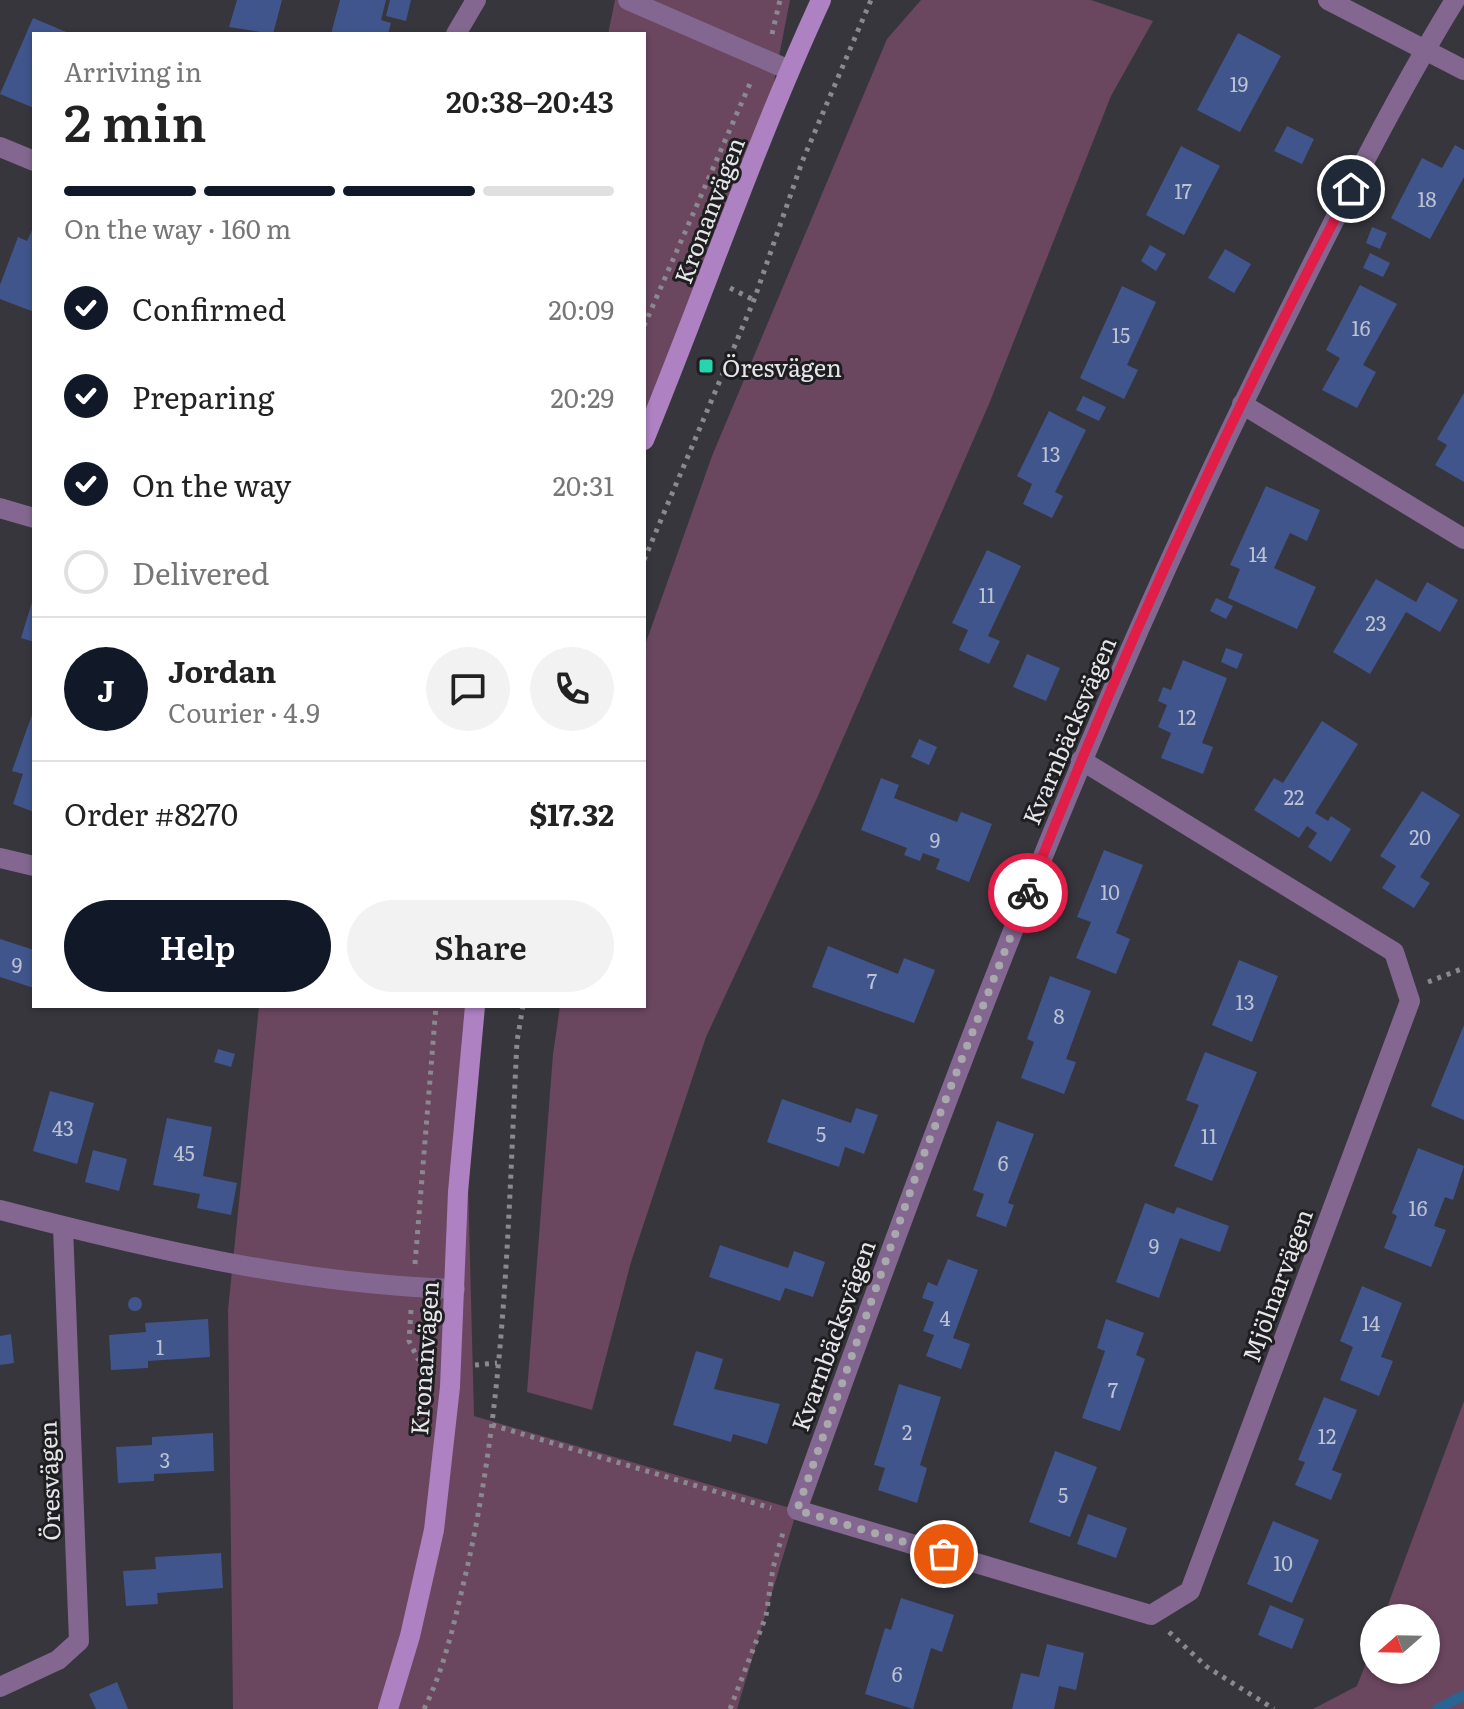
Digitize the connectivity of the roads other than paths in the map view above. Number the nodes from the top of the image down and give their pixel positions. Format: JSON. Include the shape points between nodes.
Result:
{"nodes":[{"id":1,"x":476,"y":0,"type":"edge"},
{"id":2,"x":628,"y":0,"type":"edge"},
{"id":3,"x":821,"y":0,"type":"edge"},
{"id":4,"x":1328,"y":0,"type":"edge"},
{"id":5,"x":1455,"y":0,"type":"edge"},
{"id":6,"x":457,"y":32,"type":"edge"},
{"id":7,"x":1425,"y":49,"type":"junction"},
{"id":8,"x":789,"y":70,"type":"junction"},
{"id":9,"x":1464,"y":70,"type":"edge"},
{"id":10,"x":0,"y":147,"type":"edge"},
{"id":11,"x":32,"y":160,"type":"edge"},
{"id":12,"x":1242,"y":404,"type":"junction"},
{"id":13,"x":646,"y":435,"type":"edge"},
{"id":14,"x":0,"y":508,"type":"edge"},
{"id":15,"x":32,"y":517,"type":"edge"},
{"id":16,"x":1464,"y":539,"type":"edge"},
{"id":17,"x":1081,"y":760,"type":"junction"},
{"id":18,"x":0,"y":858,"type":"edge"},
{"id":19,"x":32,"y":866,"type":"edge"},
{"id":20,"x":475,"y":1008,"type":"edge"},
{"id":21,"x":0,"y":1210,"type":"edge"},
{"id":22,"x":63,"y":1227,"type":"junction"},
{"id":23,"x":455,"y":1289,"type":"junction"},
{"id":24,"x":1151,"y":1615,"type":"joint"},
{"id":25,"x":0,"y":1687,"type":"edge"},
{"id":26,"x":388,"y":1709,"type":"edge"}],
"edges":[{"from":1,"to":6,"type":"street"},
{"from":2,"to":8,"type":"street"},
{"from":3,"to":8,"type":"street","name":"Kronanvägen"},
{"from":4,"to":7,"type":"street"},
{"from":5,"to":7,"type":"street","name":"Kvarnbäcksvägen"},
{"from":7,"to":9,"type":"street"},
{"from":7,"to":12,"type":"street","name":"Kvarnbäcksvägen"},
{"from":8,"to":13,"type":"street","name":"Kronanvägen"},
{"from":10,"to":11,"type":"street"},
{"from":12,"to":16,"type":"street"},
{"from":12,"to":17,"type":"street","name":"Kvarnbäcksvägen"},
{"from":14,"to":15,"type":"street"},
{"from":17,"to":24,"type":"street","name":"Mjölnarvägen","via":[[1394,952],[1410,1001],[1190,1591]]},
{"from":17,"to":24,"type":"street","name":"Kvarnbäcksvägen","via":[[788,1514]]},
{"from":18,"to":19,"type":"street"},
{"from":20,"to":23,"type":"street","name":"Kronanvägen"},
{"from":21,"to":22,"type":"street"},
{"from":22,"to":23,"type":"street","via":[[234,1266]]},
{"from":22,"to":25,"type":"street","name":"Öresvägen","via":[[79,1641],[58,1660]]},
{"from":23,"to":26,"type":"street","name":"Kronanvägen","via":[[434,1530]]}]}
